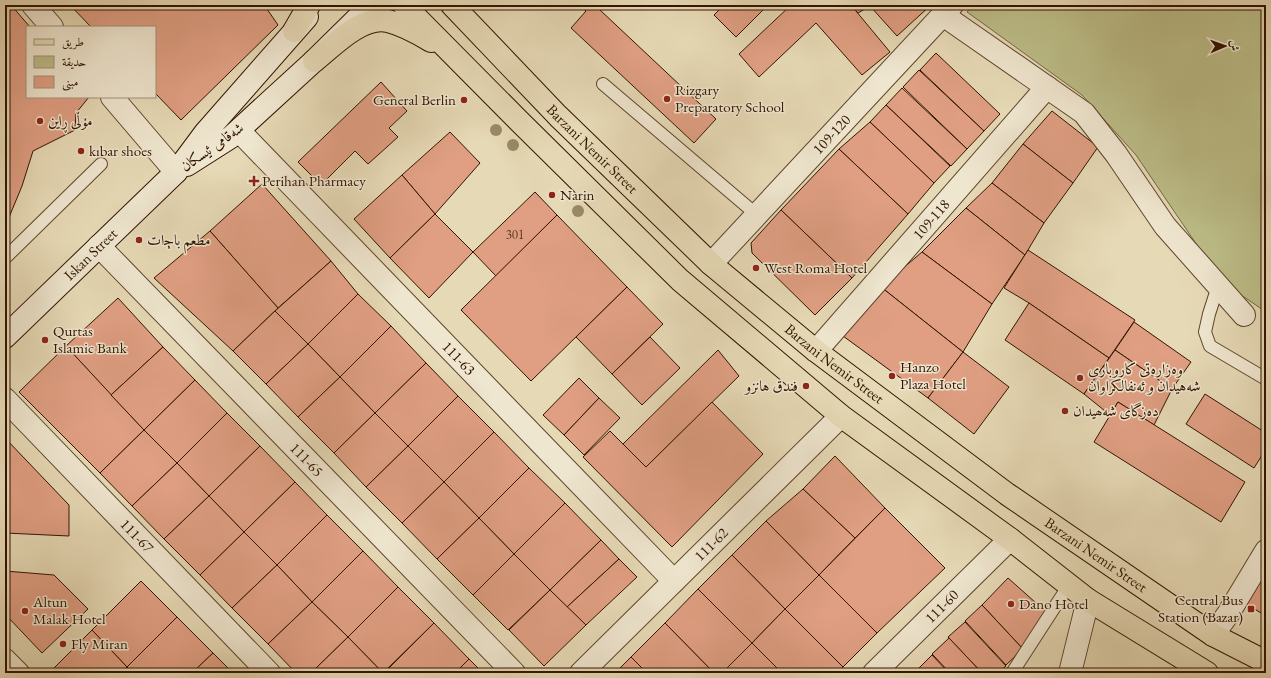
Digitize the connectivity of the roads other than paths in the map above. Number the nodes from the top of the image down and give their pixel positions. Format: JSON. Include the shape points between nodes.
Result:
{"nodes":[{"id":1,"x":33,"y":5,"type":"edge"},
{"id":2,"x":309,"y":5,"type":"edge"},
{"id":3,"x":318,"y":5,"type":"edge"},
{"id":4,"x":371,"y":5,"type":"edge"},
{"id":5,"x":404,"y":5,"type":"edge"},
{"id":6,"x":452,"y":5,"type":"edge"},
{"id":7,"x":464,"y":5,"type":"edge"},
{"id":8,"x":948,"y":10,"type":"edge"},
{"id":9,"x":51,"y":26,"type":"edge"},
{"id":10,"x":294,"y":31,"type":"junction"},
{"id":11,"x":492,"y":47,"type":"junction"},
{"id":12,"x":449,"y":50,"type":"junction"},
{"id":13,"x":314,"y":61,"type":"junction"},
{"id":14,"x":603,"y":84,"type":"dead end"},
{"id":15,"x":1047,"y":87,"type":"junction"},
{"id":16,"x":113,"y":98,"type":"edge"},
{"id":17,"x":244,"y":136,"type":"dead end"},
{"id":18,"x":101,"y":164,"type":"dead end"},
{"id":19,"x":176,"y":172,"type":"junction"},
{"id":20,"x":757,"y":215,"type":"junction"},
{"id":21,"x":99,"y":246,"type":"junction"},
{"id":22,"x":5,"y":258,"type":"edge"},
{"id":23,"x":711,"y":264,"type":"junction"},
{"id":24,"x":1218,"y":286,"type":"junction"},
{"id":25,"x":1244,"y":315,"type":"dead end"},
{"id":26,"x":5,"y":337,"type":"edge"},
{"id":27,"x":816,"y":351,"type":"junction"},
{"id":28,"x":1266,"y":379,"type":"edge"},
{"id":29,"x":5,"y":399,"type":"edge"},
{"id":30,"x":841,"y":416,"type":"junction"},
{"id":31,"x":1010,"y":539,"type":"junction"},
{"id":32,"x":1266,"y":551,"type":"edge"},
{"id":33,"x":674,"y":581,"type":"junction"},
{"id":34,"x":1069,"y":585,"type":"junction"},
{"id":35,"x":1088,"y":600,"type":"junction"},
{"id":36,"x":1213,"y":635,"type":"junction"},
{"id":37,"x":5,"y":660,"type":"edge"},
{"id":38,"x":1266,"y":662,"type":"edge"},
{"id":39,"x":18,"y":673,"type":"edge"},
{"id":40,"x":269,"y":673,"type":"edge"},
{"id":41,"x":514,"y":673,"type":"edge"},
{"id":42,"x":581,"y":673,"type":"edge"},
{"id":43,"x":874,"y":673,"type":"edge"},
{"id":44,"x":1012,"y":673,"type":"edge"},
{"id":45,"x":1070,"y":673,"type":"edge"},
{"id":46,"x":1207,"y":673,"type":"edge"}],
"edges":[{"from":1,"to":9,"type":"street"},
{"from":2,"to":10,"type":"main road"},
{"from":3,"to":10,"type":"street","name":"شەقامی ئیسکان"},
{"from":4,"to":13,"type":"street","name":"شەقامی ئیسکان"},
{"from":5,"to":12,"type":"main road"},
{"from":6,"to":11,"type":"main road","name":"Barzani Nemir Street"},
{"from":7,"to":11,"type":"main road"},
{"from":8,"to":15,"type":"street"},
{"from":8,"to":20,"type":"street","name":"109-120"},
{"from":10,"to":19,"type":"street","name":"شەقامی ئیسکان","via":[[206,133]]},
{"from":11,"to":23,"type":"main road","name":"Barzani Nemir Street","via":[[558,116]]},
{"from":12,"to":13,"type":"main road","via":[[388,21],[374,21],[353,29]]},
{"from":12,"to":30,"type":"main road","via":[[680,280]]},
{"from":13,"to":19,"type":"street","name":"شەقامی ئیسکان","via":[[231,137]]},
{"from":14,"to":20,"type":"lane"},
{"from":15,"to":24,"type":"street","via":[[1084,113],[1116,154],[1165,226]]},
{"from":15,"to":27,"type":"street","name":"109-118"},
{"from":16,"to":19,"type":"street"},
{"from":17,"to":33,"type":"street","name":"111-63"},
{"from":18,"to":22,"type":"lane"},
{"from":19,"to":21,"type":"street","name":"Iskan Street"},
{"from":20,"to":23,"type":"street","name":"109-120"},
{"from":21,"to":26,"type":"street","name":"Iskan Street"},
{"from":21,"to":41,"type":"street","name":"111-65"},
{"from":23,"to":27,"type":"main road","name":"Barzani Nemir Street"},
{"from":24,"to":25,"type":"street"},
{"from":24,"to":28,"type":"lane","via":[[1205,332],[1210,346]]},
{"from":27,"to":36,"type":"main road","name":"Barzani Nemir Street","via":[[1007,494]]},
{"from":29,"to":40,"type":"street","name":"111-67"},
{"from":30,"to":31,"type":"main road"},
{"from":30,"to":33,"type":"street","name":"111-62"},
{"from":31,"to":34,"type":"main road"},
{"from":31,"to":43,"type":"street","name":"111-60"},
{"from":32,"to":36,"type":"street"},
{"from":33,"to":42,"type":"street","name":"111-62"},
{"from":34,"to":35,"type":"main road"},
{"from":34,"to":44,"type":"lane"},
{"from":35,"to":45,"type":"street"},
{"from":35,"to":46,"type":"main road"},
{"from":36,"to":38,"type":"main road","name":"Barzani Nemir Street"},
{"from":37,"to":39,"type":"street"}]}
